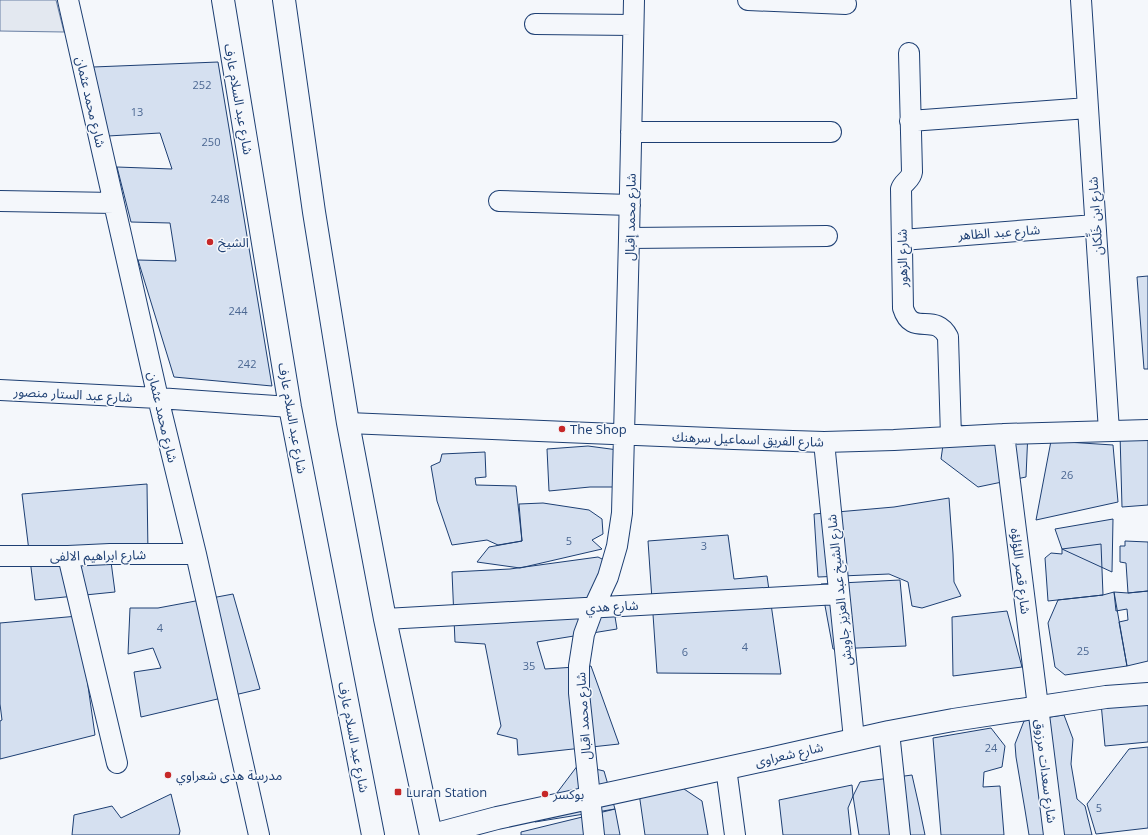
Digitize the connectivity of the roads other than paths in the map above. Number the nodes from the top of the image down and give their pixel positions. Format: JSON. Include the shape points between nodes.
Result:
{"nodes":[{"id":1,"x":68,"y":0,"type":"edge"},
{"id":2,"x":223,"y":0,"type":"edge"},
{"id":3,"x":284,"y":0,"type":"edge"},
{"id":4,"x":634,"y":0,"type":"edge"},
{"id":5,"x":748,"y":0,"type":"edge"},
{"id":6,"x":1081,"y":0,"type":"edge"},
{"id":7,"x":846,"y":4,"type":"dead end"},
{"id":8,"x":535,"y":24,"type":"dead end"},
{"id":9,"x":633,"y":25,"type":"junction"},
{"id":10,"x":909,"y":53,"type":"dead end"},
{"id":11,"x":1088,"y":108,"type":"junction"},
{"id":12,"x":910,"y":121,"type":"junction"},
{"id":13,"x":631,"y":132,"type":"junction"},
{"id":14,"x":831,"y":132,"type":"dead end"},
{"id":15,"x":0,"y":201,"type":"edge"},
{"id":16,"x":499,"y":201,"type":"dead end"},
{"id":17,"x":114,"y":203,"type":"junction"},
{"id":18,"x":630,"y":205,"type":"junction"},
{"id":19,"x":1095,"y":225,"type":"junction"},
{"id":20,"x":827,"y":236,"type":"dead end"},
{"id":21,"x":629,"y":238,"type":"junction"},
{"id":22,"x":902,"y":240,"type":"junction"},
{"id":23,"x":0,"y":390,"type":"edge"},
{"id":24,"x":158,"y":398,"type":"junction"},
{"id":25,"x":290,"y":407,"type":"junction"},
{"id":26,"x":348,"y":423,"type":"junction"},
{"id":27,"x":1148,"y":430,"type":"edge"},
{"id":28,"x":1109,"y":431,"type":"junction"},
{"id":29,"x":1004,"y":434,"type":"junction"},
{"id":30,"x":624,"y":435,"type":"junction"},
{"id":31,"x":951,"y":437,"type":"junction"},
{"id":32,"x":824,"y":442,"type":"junction"},
{"id":33,"x":196,"y":554,"type":"junction"},
{"id":34,"x":0,"y":556,"type":"edge"},
{"id":35,"x":68,"y":556,"type":"junction"},
{"id":36,"x":839,"y":594,"type":"junction"},
{"id":37,"x":594,"y":607,"type":"junction"},
{"id":38,"x":385,"y":619,"type":"junction"},
{"id":39,"x":1148,"y":694,"type":"edge"},
{"id":40,"x":1038,"y":707,"type":"junction"},
{"id":41,"x":889,"y":732,"type":"junction"},
{"id":42,"x":854,"y":739,"type":"junction"},
{"id":43,"x":117,"y":763,"type":"dead end"},
{"id":44,"x":726,"y":768,"type":"junction"},
{"id":45,"x":590,"y":798,"type":"junction"},
{"id":46,"x":259,"y":835,"type":"edge"},
{"id":47,"x":373,"y":835,"type":"edge"},
{"id":48,"x":432,"y":835,"type":"edge"},
{"id":49,"x":594,"y":835,"type":"edge"},
{"id":50,"x":735,"y":835,"type":"edge"},
{"id":51,"x":900,"y":835,"type":"edge"},
{"id":52,"x":1054,"y":835,"type":"edge"}],
"edges":[{"from":1,"to":17,"type":"street","name":"شارع محمد عثمان"},
{"from":2,"to":25,"type":"street","name":"شارع عبد السلام عارف"},
{"from":3,"to":26,"type":"street","via":[[314,212]]},
{"from":4,"to":9,"type":"street","name":"شارع محمد إقبال"},
{"from":5,"to":7,"type":"street"},
{"from":6,"to":11,"type":"street","name":"شارع ابن خَلِّكان"},
{"from":8,"to":9,"type":"street"},
{"from":9,"to":13,"type":"street","name":"شارع محمد إقبال"},
{"from":10,"to":12,"type":"street","name":"شارع الزهور"},
{"from":11,"to":12,"type":"street"},
{"from":11,"to":19,"type":"street","name":"شارع ابن خَلِّكان"},
{"from":12,"to":22,"type":"street","name":"شارع الزهور","via":[[912,172],[901,189]]},
{"from":13,"to":14,"type":"street"},
{"from":13,"to":18,"type":"street","name":"شارع محمد إقبال"},
{"from":15,"to":17,"type":"street"},
{"from":16,"to":18,"type":"street"},
{"from":17,"to":24,"type":"street","name":"شارع محمد عثمان"},
{"from":18,"to":21,"type":"street","name":"شارع محمد إقبال"},
{"from":19,"to":22,"type":"street","name":"شارع عبد الظاهر"},
{"from":19,"to":28,"type":"street","name":"شارع ابن خَلِّكان"},
{"from":20,"to":21,"type":"street"},
{"from":21,"to":30,"type":"street","name":"شارع محمد إقبال"},
{"from":22,"to":31,"type":"street","name":"شارع الزهور","via":[[905,314],[913,322],[941,327],[948,337]]},
{"from":23,"to":24,"type":"street","name":"شارع عبد الستار منصور"},
{"from":24,"to":25,"type":"street","name":"شارع عبد الستار منصور"},
{"from":24,"to":33,"type":"street","name":"شارع محمد عثمان"},
{"from":25,"to":47,"type":"street","name":"شارع عبد السلام عارف"},
{"from":26,"to":30,"type":"street","name":"شارع الفريق اسماعيل سرهنك"},
{"from":26,"to":38,"type":"street"},
{"from":27,"to":28,"type":"street","name":"شارع الفريق اسماعيل سرهنك"},
{"from":28,"to":29,"type":"street","name":"شارع الفريق اسماعيل سرهنك"},
{"from":29,"to":31,"type":"street","name":"شارع الفريق اسماعيل سرهنك"},
{"from":29,"to":40,"type":"street","name":"شارع قصر اللؤلؤه"},
{"from":30,"to":32,"type":"street","name":"شارع الفريق اسماعيل سرهنك"},
{"from":30,"to":37,"type":"street","name":"شارع محمد اقبال","via":[[622,513],[617,546],[608,577]]},
{"from":31,"to":32,"type":"street","name":"شارع الفريق اسماعيل سرهنك"},
{"from":32,"to":36,"type":"street","name":"شارع الشيخ عبد العزيز جاويش"},
{"from":33,"to":35,"type":"street","name":"شارع ابراهيم الالفى"},
{"from":33,"to":46,"type":"street","name":"شارع محمد عثمان"},
{"from":34,"to":35,"type":"street","name":"شارع ابراهيم الالفى"},
{"from":35,"to":43,"type":"street"},
{"from":36,"to":37,"type":"street","name":"شارع هدي"},
{"from":36,"to":42,"type":"street","name":"شارع الشيخ عبد العزيز جاويش"},
{"from":37,"to":38,"type":"street","name":"شارع هدي"},
{"from":37,"to":45,"type":"street","name":"شارع محمد اقبال","via":[[584,634],[579,666],[579,693]]},
{"from":38,"to":48,"type":"street"},
{"from":39,"to":40,"type":"street","name":"شارع شعراوى"},
{"from":40,"to":41,"type":"street","name":"شارع شعراوى"},
{"from":40,"to":52,"type":"street","name":"شارع سعدات مرزوق"},
{"from":41,"to":42,"type":"street","name":"شارع شعراوى"},
{"from":41,"to":51,"type":"street"},
{"from":42,"to":44,"type":"street","name":"شارع شعراوى"},
{"from":44,"to":45,"type":"street","name":"شارع شعراوى"},
{"from":44,"to":50,"type":"street"},
{"from":45,"to":48,"type":"street","name":"شارع شعراوى"},
{"from":45,"to":49,"type":"street","name":"شارع محمد اقبال"}]}
